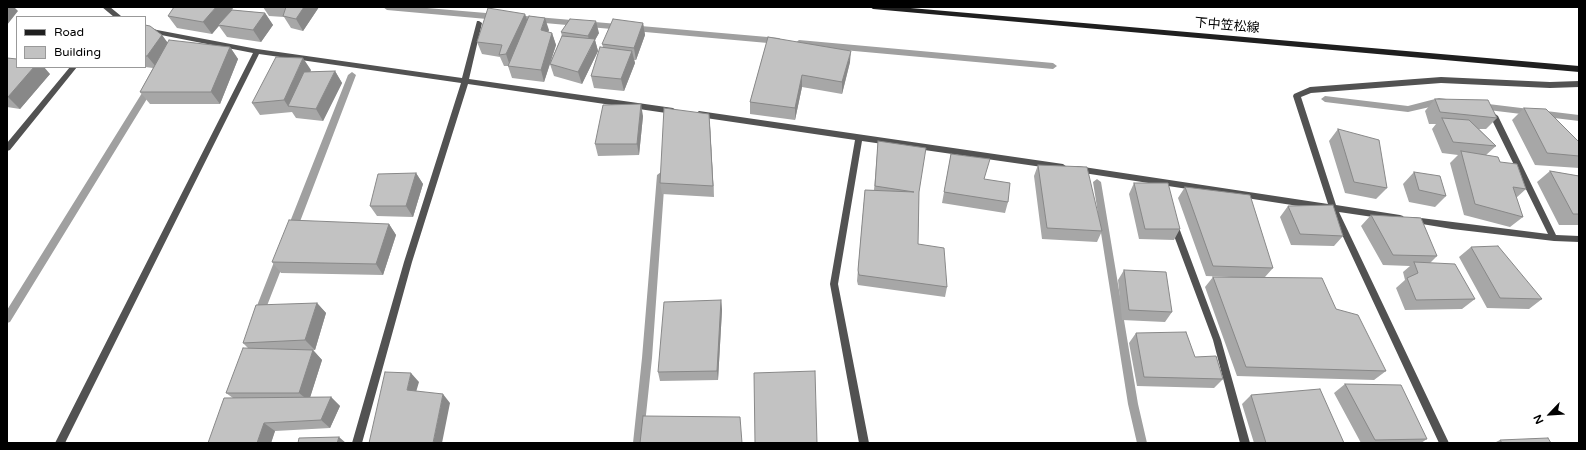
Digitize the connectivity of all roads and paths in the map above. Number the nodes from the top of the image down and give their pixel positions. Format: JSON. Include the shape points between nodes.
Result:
{"nodes":[{"id":1,"x":106,"y":7,"type":"edge"},
{"id":2,"x":873,"y":7,"type":"edge"},
{"id":3,"x":117,"y":16,"type":"edge"},
{"id":4,"x":479,"y":22,"type":"dead end"},
{"id":5,"x":146,"y":28,"type":"edge"},
{"id":6,"x":256,"y":51,"type":"junction"},
{"id":7,"x":73,"y":68,"type":"edge"},
{"id":8,"x":1579,"y":69,"type":"edge"},
{"id":9,"x":465,"y":82,"type":"junction"},
{"id":10,"x":1579,"y":84,"type":"edge"},
{"id":11,"x":678,"y":112,"type":"edge"},
{"id":12,"x":694,"y":114,"type":"edge"},
{"id":13,"x":1494,"y":116,"type":"edge"},
{"id":14,"x":859,"y":137,"type":"junction"},
{"id":15,"x":7,"y":148,"type":"edge"},
{"id":16,"x":1332,"y":207,"type":"junction"},
{"id":17,"x":1172,"y":217,"type":"edge"},
{"id":18,"x":1554,"y":238,"type":"junction"},
{"id":19,"x":1579,"y":239,"type":"edge"},
{"id":20,"x":60,"y":443,"type":"edge"},
{"id":21,"x":357,"y":443,"type":"edge"},
{"id":22,"x":864,"y":443,"type":"edge"},
{"id":23,"x":1245,"y":443,"type":"edge"},
{"id":24,"x":1444,"y":443,"type":"edge"}],
"edges":[{"from":1,"to":3,"type":"street"},
{"from":2,"to":8,"type":"main road","name":"下中笠松線"},
{"from":4,"to":9,"type":"street"},
{"from":5,"to":6,"type":"street"},
{"from":6,"to":9,"type":"street"},
{"from":6,"to":20,"type":"street"},
{"from":7,"to":15,"type":"street"},
{"from":9,"to":11,"type":"street"},
{"from":9,"to":21,"type":"street","via":[[408,262]]},
{"from":10,"to":16,"type":"street","via":[[1441,80],[1310,90],[1297,96]]},
{"from":12,"to":14,"type":"street"},
{"from":13,"to":18,"type":"street"},
{"from":14,"to":16,"type":"street","via":[[1164,185]]},
{"from":14,"to":22,"type":"street","via":[[834,284]]},
{"from":16,"to":18,"type":"street","via":[[1452,226]]},
{"from":16,"to":24,"type":"street"},
{"from":17,"to":23,"type":"street","via":[[1217,340]]},
{"from":18,"to":19,"type":"street"}]}
